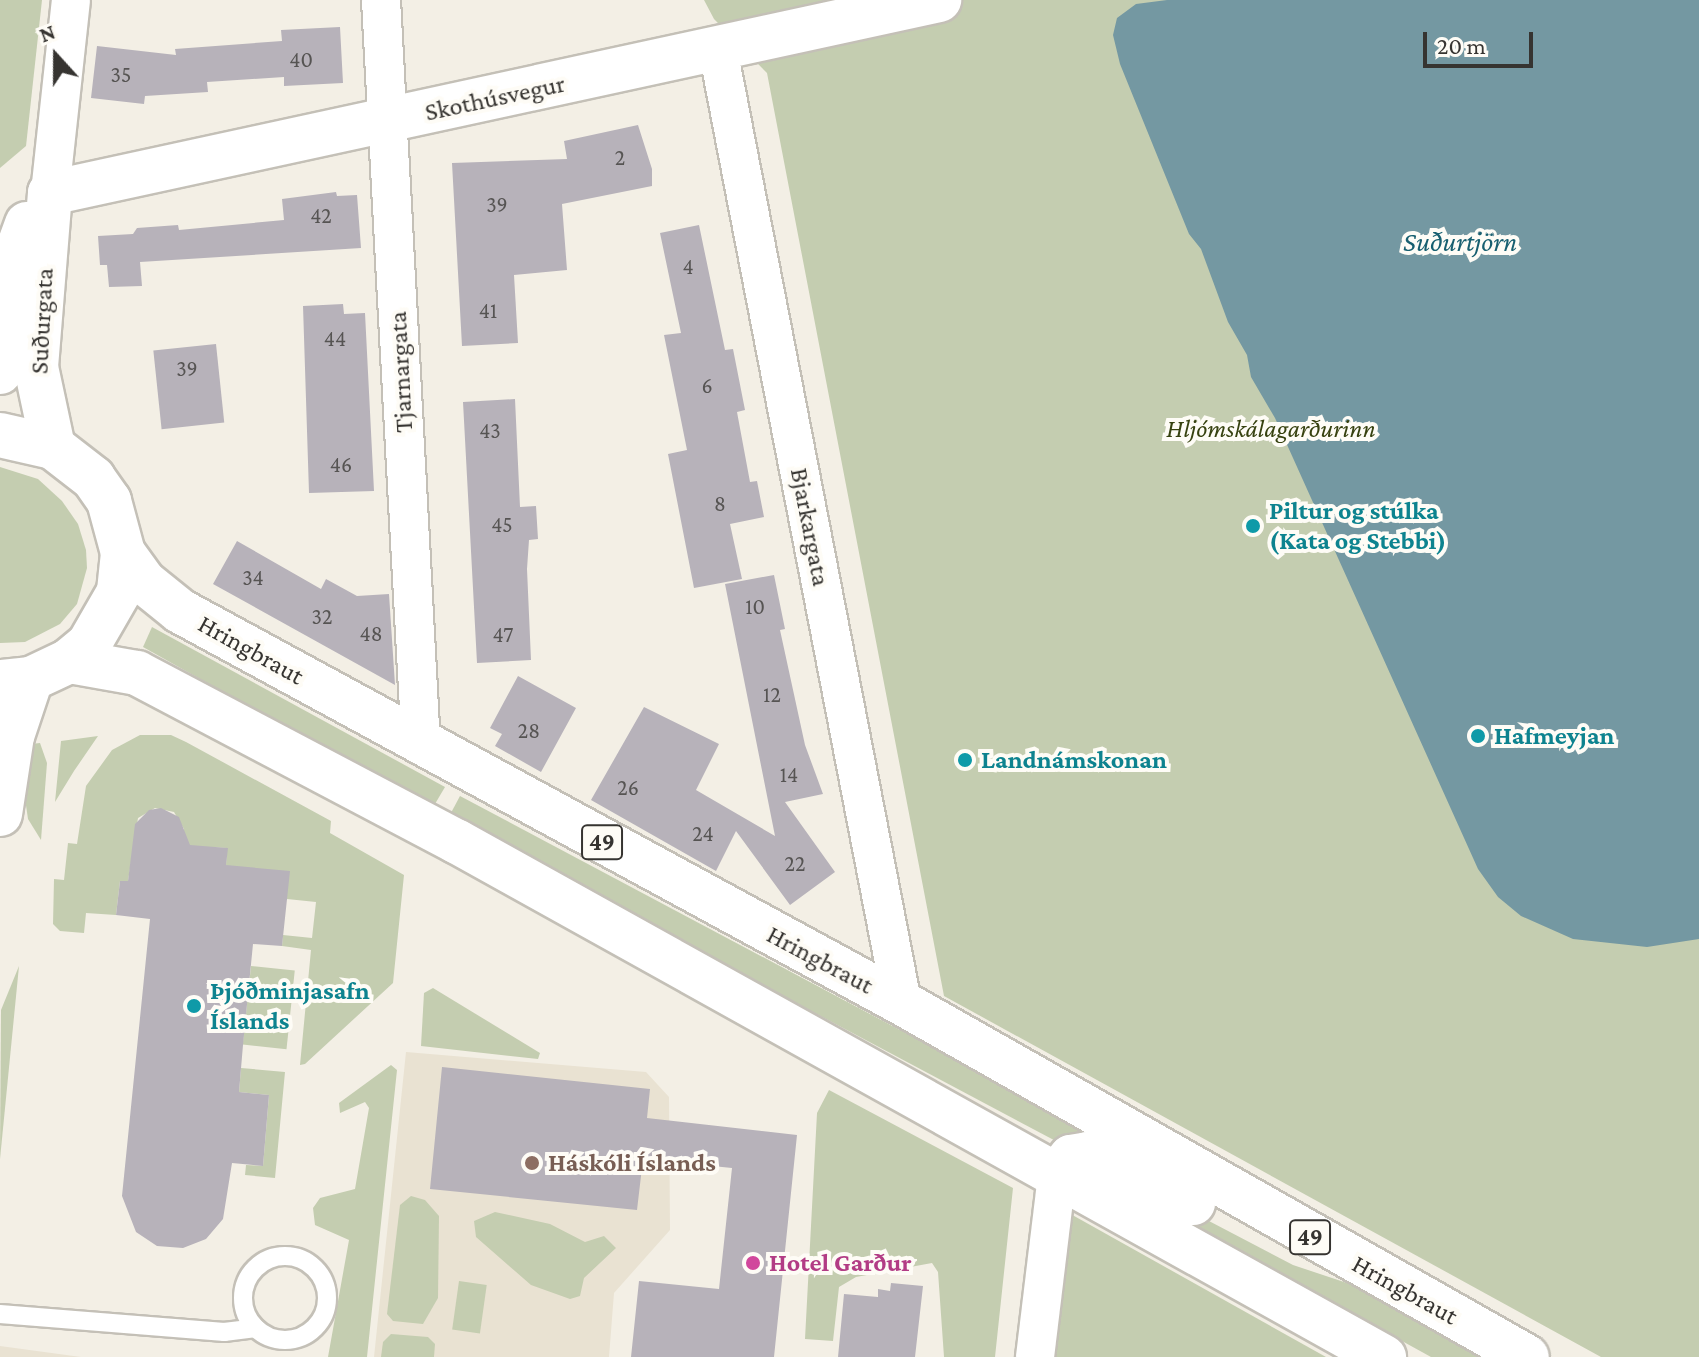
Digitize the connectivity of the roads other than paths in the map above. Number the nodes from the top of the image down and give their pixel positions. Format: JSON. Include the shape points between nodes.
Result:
{"nodes":[{"id":1,"x":71,"y":0,"type":"edge"},
{"id":2,"x":381,"y":0,"type":"edge"},
{"id":3,"x":939,"y":0,"type":"edge"},
{"id":4,"x":718,"y":50,"type":"junction"},
{"id":5,"x":387,"y":121,"type":"junction"},
{"id":6,"x":50,"y":193,"type":"junction"},
{"id":7,"x":0,"y":372,"type":"edge"},
{"id":8,"x":0,"y":435,"type":"edge"},
{"id":9,"x":53,"y":447,"type":"junction"},
{"id":10,"x":123,"y":553,"type":"junction"},
{"id":11,"x":33,"y":674,"type":"edge"},
{"id":12,"x":421,"y":745,"type":"junction"},
{"id":13,"x":0,"y":814,"type":"edge"},
{"id":14,"x":902,"y":1003,"type":"junction"},
{"id":15,"x":1057,"y":1174,"type":"junction"},
{"id":16,"x":1360,"y":1266,"type":"junction"},
{"id":17,"x":0,"y":1314,"type":"edge"},
{"id":18,"x":256,"y":1328,"type":"junction"},
{"id":19,"x":1035,"y":1357,"type":"edge"},
{"id":20,"x":1384,"y":1357,"type":"edge"},
{"id":21,"x":1527,"y":1357,"type":"edge"}],
"edges":[{"from":1,"to":6,"type":"street","name":"Suðurgata"},
{"from":2,"to":5,"type":"street","name":"Tjarnargata"},
{"from":3,"to":4,"type":"main road","name":"Skothúsvegur"},
{"from":4,"to":5,"type":"main road","name":"Skothúsvegur"},
{"from":4,"to":14,"type":"street","name":"Bjarkargata"},
{"from":5,"to":6,"type":"main road","name":"Skothúsvegur"},
{"from":5,"to":12,"type":"street","name":"Tjarnargata"},
{"from":6,"to":7,"type":"main road","name":"Suðurgata","via":[[29,220],[16,254]]},
{"from":6,"to":9,"type":"main road","name":"Suðurgata","via":[[36,367]]},
{"from":8,"to":9,"type":"main road","number":"49"},
{"from":9,"to":10,"type":"main road","number":"49","via":[[93,478],[109,501]]},
{"from":10,"to":11,"type":"main road","number":"49","via":[[119,592],[105,623]]},
{"from":10,"to":12,"type":"main road","name":"Hringbraut","number":"49","via":[[144,582],[180,611]]},
{"from":11,"to":13,"type":"main road","via":[[12,736]]},
{"from":11,"to":15,"type":"main road","via":[[106,664],[151,680],[456,841]]},
{"from":12,"to":14,"type":"main road","name":"Hringbraut","number":"49"},
{"from":14,"to":16,"type":"main road","name":"Hringbraut","number":"49"},
{"from":15,"to":16,"type":"main road","via":[[1071,1157],[1088,1154],[1109,1160],[1249,1233]]},
{"from":15,"to":19,"type":"street"},
{"from":15,"to":20,"type":"main road"},
{"from":16,"to":21,"type":"main road","name":"Hringbraut","number":"49"},
{"from":17,"to":18,"type":"lane","via":[[224,1332]]},
{"from":18,"to":18,"type":"lane","via":[[267,1336],[294,1339],[317,1326],[327,1301],[321,1275],[311,1264],[285,1256],[259,1265],[249,1276],[244,1303]]}]}
